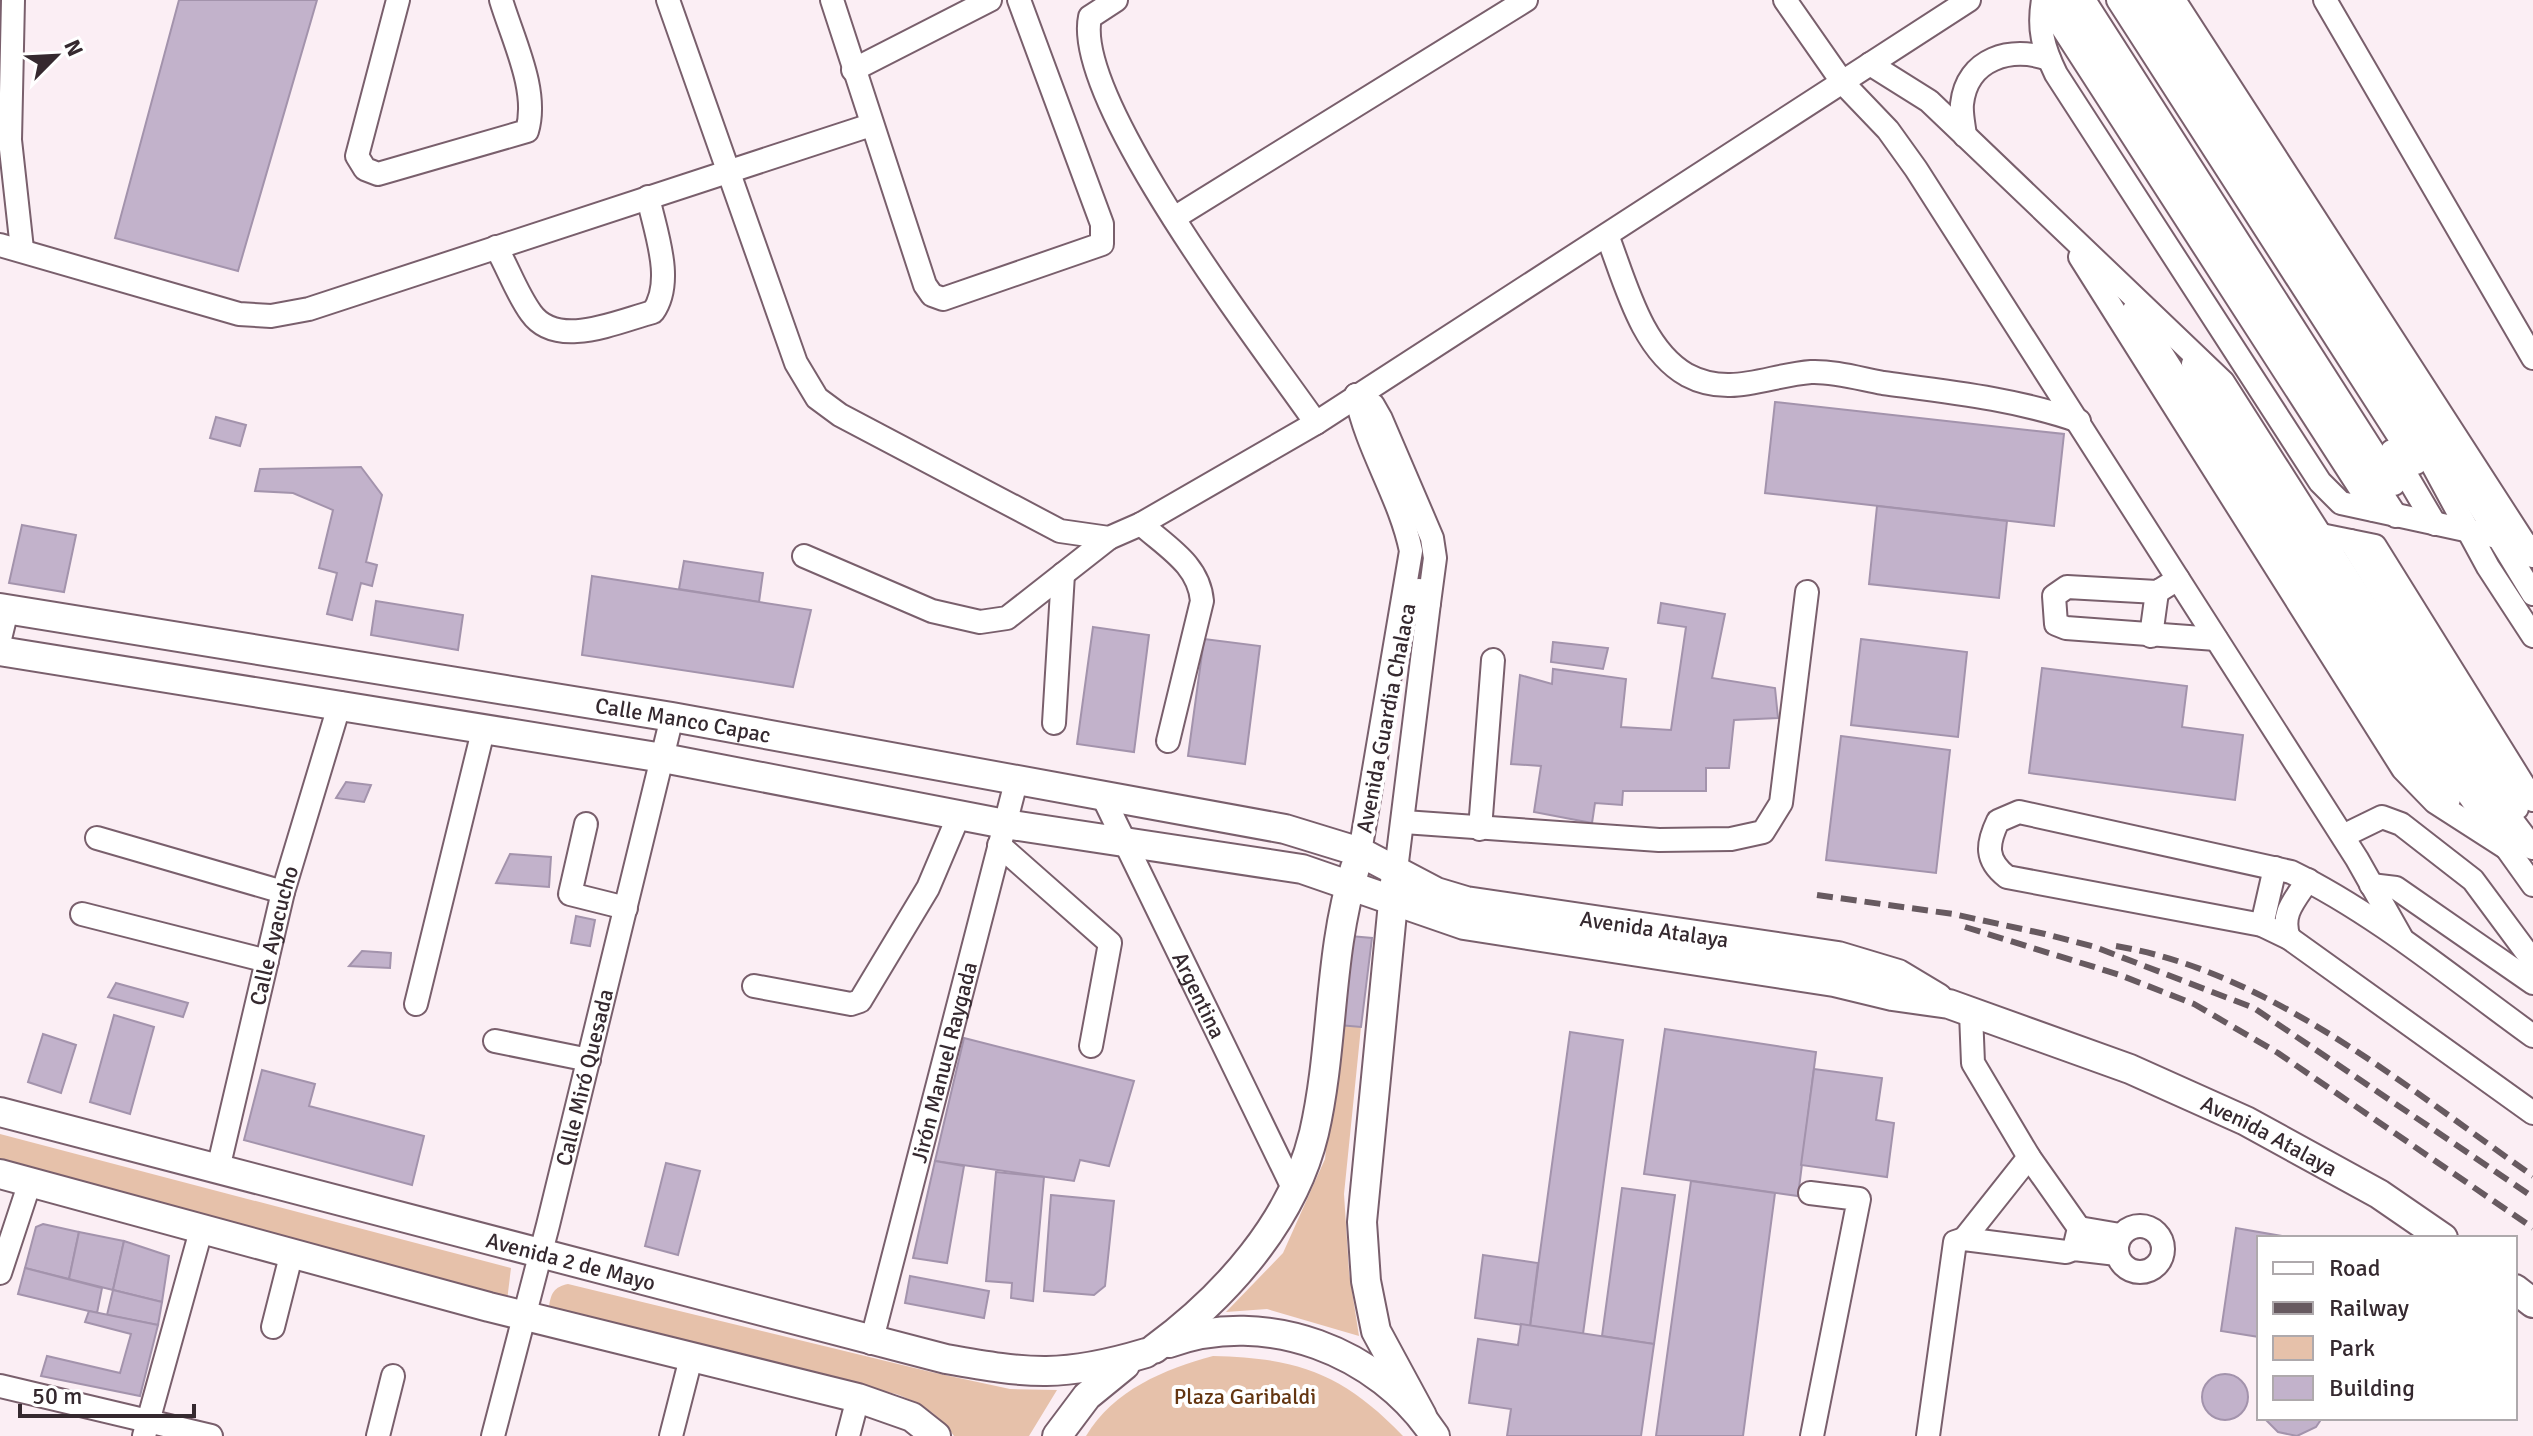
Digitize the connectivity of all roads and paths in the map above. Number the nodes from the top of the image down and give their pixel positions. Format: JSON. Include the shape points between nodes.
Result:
{"nodes":[{"id":1,"x":13,"y":0,"type":"edge"},
{"id":2,"x":398,"y":0,"type":"edge"},
{"id":3,"x":501,"y":0,"type":"edge"},
{"id":4,"x":668,"y":0,"type":"edge"},
{"id":5,"x":832,"y":0,"type":"edge"},
{"id":6,"x":990,"y":0,"type":"edge"},
{"id":7,"x":1019,"y":0,"type":"edge"},
{"id":8,"x":1116,"y":0,"type":"edge"},
{"id":9,"x":1526,"y":0,"type":"edge"},
{"id":10,"x":1785,"y":0,"type":"edge"},
{"id":11,"x":1969,"y":0,"type":"edge"},
{"id":12,"x":2043,"y":0,"type":"edge"},
{"id":13,"x":2054,"y":0,"type":"edge"},
{"id":14,"x":2068,"y":0,"type":"edge"},
{"id":15,"x":2084,"y":0,"type":"edge"},
{"id":16,"x":2101,"y":0,"type":"edge"},
{"id":17,"x":2118,"y":0,"type":"edge"},
{"id":18,"x":2137,"y":0,"type":"edge"},
{"id":19,"x":2155,"y":0,"type":"edge"},
{"id":20,"x":2174,"y":0,"type":"edge"},
{"id":21,"x":2325,"y":0,"type":"edge"},
{"id":22,"x":2049,"y":59,"type":"junction"},
{"id":23,"x":1870,"y":64,"type":"junction"},
{"id":24,"x":853,"y":70,"type":"junction"},
{"id":25,"x":1843,"y":83,"type":"junction"},
{"id":26,"x":871,"y":125,"type":"junction"},
{"id":27,"x":1965,"y":136,"type":"junction"},
{"id":28,"x":726,"y":171,"type":"junction"},
{"id":29,"x":648,"y":197,"type":"junction"},
{"id":30,"x":1174,"y":218,"type":"junction"},
{"id":31,"x":2062,"y":229,"type":"junction"},
{"id":32,"x":1607,"y":235,"type":"junction"},
{"id":33,"x":11,"y":247,"type":"edge"},
{"id":34,"x":496,"y":247,"type":"junction"},
{"id":35,"x":2114,"y":278,"type":"junction"},
{"id":36,"x":2175,"y":336,"type":"junction"},
{"id":37,"x":2533,"y":358,"type":"edge"},
{"id":38,"x":1356,"y":395,"type":"junction"},
{"id":39,"x":2079,"y":421,"type":"junction"},
{"id":40,"x":1316,"y":423,"type":"junction"},
{"id":41,"x":2374,"y":510,"type":"junction"},
{"id":42,"x":1141,"y":524,"type":"junction"},
{"id":43,"x":2434,"y":524,"type":"junction"},
{"id":44,"x":2321,"y":535,"type":"junction"},
{"id":45,"x":1109,"y":538,"type":"junction"},
{"id":46,"x":2498,"y":538,"type":"junction"},
{"id":47,"x":2350,"y":541,"type":"junction"},
{"id":48,"x":2529,"y":550,"type":"edge"},
{"id":49,"x":804,"y":556,"type":"dead end"},
{"id":50,"x":1063,"y":574,"type":"junction"},
{"id":51,"x":2178,"y":579,"type":"junction"},
{"id":52,"x":1807,"y":592,"type":"dead end"},
{"id":53,"x":2157,"y":592,"type":"junction"},
{"id":54,"x":2533,"y":594,"type":"edge"},
{"id":55,"x":1404,"y":598,"type":"junction"},
{"id":56,"x":1429,"y":603,"type":"junction"},
{"id":57,"x":4,"y":609,"type":"edge"},
{"id":58,"x":2151,"y":636,"type":"junction"},
{"id":59,"x":2533,"y":636,"type":"edge"},
{"id":60,"x":0,"y":639,"type":"edge"},
{"id":61,"x":2216,"y":639,"type":"junction"},
{"id":62,"x":0,"y":651,"type":"edge"},
{"id":63,"x":1493,"y":660,"type":"dead end"},
{"id":64,"x":340,"y":703,"type":"junction"},
{"id":65,"x":672,"y":717,"type":"junction"},
{"id":66,"x":1054,"y":723,"type":"dead end"},
{"id":67,"x":483,"y":731,"type":"junction"},
{"id":68,"x":1382,"y":731,"type":"junction"},
{"id":69,"x":1413,"y":736,"type":"junction"},
{"id":70,"x":1168,"y":741,"type":"dead end"},
{"id":71,"x":663,"y":758,"type":"junction"},
{"id":72,"x":1016,"y":782,"type":"junction"},
{"id":73,"x":2509,"y":792,"type":"junction"},
{"id":74,"x":1104,"y":799,"type":"junction"},
{"id":75,"x":2533,"y":800,"type":"edge"},
{"id":76,"x":959,"y":815,"type":"junction"},
{"id":77,"x":2533,"y":818,"type":"edge"},
{"id":78,"x":1404,"y":822,"type":"junction"},
{"id":79,"x":2465,"y":822,"type":"junction"},
{"id":80,"x":586,"y":824,"type":"dead end"},
{"id":81,"x":1480,"y":829,"type":"junction"},
{"id":82,"x":1002,"y":834,"type":"junction"},
{"id":83,"x":2343,"y":836,"type":"junction"},
{"id":84,"x":97,"y":838,"type":"dead end"},
{"id":85,"x":1124,"y":840,"type":"junction"},
{"id":86,"x":2533,"y":840,"type":"edge"},
{"id":87,"x":2505,"y":847,"type":"junction"},
{"id":88,"x":2533,"y":848,"type":"edge"},
{"id":89,"x":1360,"y":852,"type":"junction"},
{"id":90,"x":2275,"y":868,"type":"junction"},
{"id":91,"x":1396,"y":870,"type":"junction"},
{"id":92,"x":2308,"y":880,"type":"junction"},
{"id":93,"x":1350,"y":883,"type":"junction"},
{"id":94,"x":2371,"y":885,"type":"junction"},
{"id":95,"x":2533,"y":885,"type":"edge"},
{"id":96,"x":283,"y":892,"type":"junction"},
{"id":97,"x":1392,"y":901,"type":"junction"},
{"id":98,"x":626,"y":908,"type":"junction"},
{"id":99,"x":82,"y":914,"type":"dead end"},
{"id":100,"x":2262,"y":925,"type":"junction"},
{"id":101,"x":2289,"y":938,"type":"junction"},
{"id":102,"x":2405,"y":944,"type":"junction"},
{"id":103,"x":267,"y":961,"type":"junction"},
{"id":104,"x":2533,"y":961,"type":"edge"},
{"id":105,"x":2533,"y":983,"type":"edge"},
{"id":106,"x":754,"y":986,"type":"dead end"},
{"id":107,"x":416,"y":1004,"type":"dead end"},
{"id":108,"x":1960,"y":1008,"type":"junction"},
{"id":109,"x":2533,"y":1036,"type":"edge"},
{"id":110,"x":495,"y":1041,"type":"dead end"},
{"id":111,"x":1091,"y":1046,"type":"dead end"},
{"id":112,"x":589,"y":1060,"type":"junction"},
{"id":113,"x":0,"y":1112,"type":"edge"},
{"id":114,"x":2533,"y":1113,"type":"edge"},
{"id":115,"x":2029,"y":1157,"type":"junction"},
{"id":116,"x":218,"y":1169,"type":"junction"},
{"id":117,"x":0,"y":1174,"type":"edge"},
{"id":118,"x":30,"y":1182,"type":"junction"},
{"id":119,"x":1294,"y":1190,"type":"junction"},
{"id":120,"x":1810,"y":1193,"type":"dead end"},
{"id":121,"x":202,"y":1227,"type":"junction"},
{"id":122,"x":2440,"y":1236,"type":"edge"},
{"id":123,"x":1964,"y":1239,"type":"junction"},
{"id":124,"x":2076,"y":1239,"type":"junction"},
{"id":125,"x":2118,"y":1245,"type":"dead end"},
{"id":126,"x":292,"y":1252,"type":"junction"},
{"id":127,"x":542,"y":1252,"type":"junction"},
{"id":128,"x":0,"y":1273,"type":"edge"},
{"id":129,"x":2517,"y":1291,"type":"edge"},
{"id":130,"x":2533,"y":1303,"type":"edge"},
{"id":131,"x":524,"y":1316,"type":"junction"},
{"id":132,"x":273,"y":1327,"type":"dead end"},
{"id":133,"x":871,"y":1343,"type":"junction"},
{"id":134,"x":1150,"y":1351,"type":"junction"},
{"id":135,"x":691,"y":1358,"type":"junction"},
{"id":136,"x":393,"y":1376,"type":"dead end"},
{"id":137,"x":0,"y":1386,"type":"edge"},
{"id":138,"x":858,"y":1398,"type":"junction"},
{"id":139,"x":1428,"y":1426,"type":"edge"},
{"id":140,"x":146,"y":1427,"type":"edge"},
{"id":141,"x":211,"y":1436,"type":"edge"},
{"id":142,"x":378,"y":1436,"type":"edge"},
{"id":143,"x":493,"y":1436,"type":"edge"},
{"id":144,"x":671,"y":1436,"type":"edge"},
{"id":145,"x":848,"y":1436,"type":"edge"},
{"id":146,"x":936,"y":1436,"type":"edge"},
{"id":147,"x":1057,"y":1436,"type":"edge"},
{"id":148,"x":1812,"y":1436,"type":"edge"},
{"id":149,"x":1928,"y":1436,"type":"edge"}],
"edges":[{"from":1,"to":33,"type":"street"},
{"from":2,"to":3,"type":"street","via":[[357,156],[365,169],[378,174],[527,131],[530,96]]},
{"from":4,"to":28,"type":"street"},
{"from":5,"to":24,"type":"street"},
{"from":6,"to":24,"type":"street"},
{"from":7,"to":26,"type":"street","via":[[1102,224],[1102,244],[943,299],[932,295]]},
{"from":8,"to":30,"type":"street","via":[[1090,17],[1091,57],[1132,151]]},
{"from":9,"to":30,"type":"street"},
{"from":10,"to":25,"type":"street"},
{"from":11,"to":23,"type":"street"},
{"from":12,"to":22,"type":"street","via":[[2039,23]]},
{"from":13,"to":41,"type":"street","via":[[2060,24]]},
{"from":14,"to":43,"type":"street","via":[[2074,16]]},
{"from":15,"to":43,"type":"street"},
{"from":16,"to":43,"type":"street"},
{"from":17,"to":43,"type":"street","via":[[2390,420]]},
{"from":18,"to":43,"type":"street","via":[[2411,425]]},
{"from":19,"to":46,"type":"street"},
{"from":20,"to":48,"type":"street"},
{"from":21,"to":37,"type":"street"},
{"from":22,"to":27,"type":"street","via":[[2028,52],[2002,54],[1978,67],[1962,105]]},
{"from":22,"to":41,"type":"street","via":[[2320,482],[2341,503]]},
{"from":23,"to":25,"type":"street"},
{"from":23,"to":27,"type":"street","via":[[1929,101]]},
{"from":24,"to":26,"type":"street"},
{"from":25,"to":32,"type":"street"},
{"from":25,"to":39,"type":"street","via":[[1916,169]]},
{"from":26,"to":28,"type":"street"},
{"from":27,"to":31,"type":"street"},
{"from":28,"to":29,"type":"street"},
{"from":28,"to":45,"type":"street","via":[[796,363],[817,398],[1060,531]]},
{"from":29,"to":34,"type":"street"},
{"from":29,"to":34,"type":"street","via":[[663,274],[661,301],[653,312],[568,333],[547,328],[532,315]]},
{"from":30,"to":40,"type":"street"},
{"from":31,"to":35,"type":"street"},
{"from":31,"to":79,"type":"street","via":[[2403,769],[2435,802]]},
{"from":32,"to":38,"type":"street"},
{"from":32,"to":39,"type":"street","via":[[1659,352],[1686,374],[1714,385],[1743,386],[1813,372],[2033,405]]},
{"from":33,"to":34,"type":"street","via":[[239,314],[271,316],[309,309]]},
{"from":35,"to":36,"type":"street"},
{"from":35,"to":79,"type":"street","via":[[2419,759]]},
{"from":36,"to":44,"type":"street","via":[[2223,382]]},
{"from":36,"to":87,"type":"street","via":[[2435,748]]},
{"from":38,"to":40,"type":"street"},
{"from":38,"to":55,"type":"street","via":[[1366,433],[1406,527],[1411,551]]},
{"from":38,"to":56,"type":"street","via":[[1373,405],[1381,419],[1432,538]]},
{"from":39,"to":51,"type":"street"},
{"from":40,"to":42,"type":"street"},
{"from":41,"to":43,"type":"street"},
{"from":42,"to":45,"type":"street"},
{"from":42,"to":70,"type":"street","via":[[1200,582],[1202,601]]},
{"from":43,"to":46,"type":"street"},
{"from":43,"to":59,"type":"street"},
{"from":44,"to":47,"type":"street"},
{"from":44,"to":88,"type":"street","via":[[2450,738]]},
{"from":45,"to":50,"type":"street"},
{"from":46,"to":48,"type":"street"},
{"from":46,"to":54,"type":"street"},
{"from":47,"to":73,"type":"street"},
{"from":47,"to":75,"type":"street","via":[[2375,546]]},
{"from":49,"to":50,"type":"street","via":[[932,611],[980,622],[1007,618]]},
{"from":50,"to":66,"type":"street"},
{"from":51,"to":53,"type":"street"},
{"from":51,"to":61,"type":"street"},
{"from":52,"to":81,"type":"street","via":[[1781,803],[1763,832],[1731,839],[1659,840]]},
{"from":53,"to":58,"type":"street"},
{"from":53,"to":58,"type":"street","via":[[2067,587],[2054,596],[2056,624]]},
{"from":55,"to":56,"type":"street","name":"Avenida Guardia Chalaca","via":[[1419,590]]},
{"from":55,"to":68,"type":"street","name":"Avenida Guardia Chalaca"},
{"from":56,"to":69,"type":"street","name":"Avenida Guardia Chalaca"},
{"from":57,"to":60,"type":"street"},
{"from":57,"to":65,"type":"main road","name":"Calle Manco Capac"},
{"from":58,"to":61,"type":"street"},
{"from":61,"to":83,"type":"street"},
{"from":62,"to":64,"type":"main road","name":"Calle Manco Capac"},
{"from":63,"to":81,"type":"street"},
{"from":64,"to":67,"type":"main road","name":"Calle Manco Capac"},
{"from":64,"to":96,"type":"street","name":"Calle Ayacucho"},
{"from":65,"to":71,"type":"street","name":"Calle Miró Quesada"},
{"from":65,"to":72,"type":"main road","name":"Calle Manco Capac"},
{"from":67,"to":71,"type":"main road","name":"Calle Manco Capac"},
{"from":67,"to":107,"type":"street"},
{"from":68,"to":69,"type":"street"},
{"from":68,"to":89,"type":"street","name":"Avenida Guardia Chalaca"},
{"from":69,"to":78,"type":"street","name":"Avenida Guardia Chalaca"},
{"from":71,"to":76,"type":"main road","name":"Calle Manco Capac"},
{"from":71,"to":98,"type":"street","name":"Calle Miró Quesada"},
{"from":72,"to":74,"type":"main road","name":"Calle Manco Capac"},
{"from":72,"to":82,"type":"street","name":"Jirón Manuel Raygada"},
{"from":73,"to":77,"type":"street"},
{"from":73,"to":86,"type":"street"},
{"from":74,"to":85,"type":"street","name":"Argentina"},
{"from":74,"to":89,"type":"main road","name":"Calle Manco Capac","via":[[1285,829]]},
{"from":76,"to":82,"type":"main road","name":"Calle Manco Capac"},
{"from":76,"to":106,"type":"street","via":[[928,888],[860,1001],[851,1004]]},
{"from":78,"to":81,"type":"street"},
{"from":78,"to":91,"type":"street","name":"Avenida Guardia Chalaca"},
{"from":79,"to":87,"type":"street"},
{"from":80,"to":98,"type":"street","via":[[570,894]]},
{"from":82,"to":85,"type":"main road","name":"Calle Manco Capac"},
{"from":82,"to":111,"type":"street","via":[[1110,943]]},
{"from":82,"to":133,"type":"street","name":"Jirón Manuel Raygada"},
{"from":83,"to":94,"type":"street"},
{"from":83,"to":104,"type":"street","via":[[2382,817],[2401,824],[2473,880]]},
{"from":84,"to":96,"type":"street"},
{"from":85,"to":93,"type":"main road","name":"Calle Manco Capac","via":[[1302,869]]},
{"from":85,"to":119,"type":"street","name":"Argentina"},
{"from":87,"to":95,"type":"street"},
{"from":89,"to":91,"type":"main road","name":"Avenida Atalaya"},
{"from":89,"to":93,"type":"main road","name":"Avenida Guardia Chalaca"},
{"from":90,"to":92,"type":"street"},
{"from":90,"to":100,"type":"street"},
{"from":90,"to":100,"type":"street","via":[[2019,812],[1998,821],[1987,842],[1993,866],[2007,877]]},
{"from":91,"to":97,"type":"main road","name":"Avenida Guardia Chalaca"},
{"from":91,"to":108,"type":"main road","name":"Avenida Atalaya","via":[[1466,901],[1838,956],[1898,974]]},
{"from":92,"to":101,"type":"street","via":[[2287,913]]},
{"from":92,"to":102,"type":"street"},
{"from":93,"to":97,"type":"main road","name":"Avenida Atalaya"},
{"from":93,"to":119,"type":"main road","name":"Avenida Guardia Chalaca","via":[[1338,935],[1315,1129]]},
{"from":94,"to":102,"type":"street"},
{"from":94,"to":105,"type":"street","via":[[2396,888]]},
{"from":96,"to":103,"type":"street","name":"Calle Ayacucho"},
{"from":97,"to":108,"type":"main road","name":"Avenida Atalaya","via":[[1464,925],[1834,982]]},
{"from":97,"to":139,"type":"main road","name":"Avenida Guardia Chalaca","via":[[1362,1222],[1366,1281],[1376,1331]]},
{"from":98,"to":112,"type":"street","name":"Calle Miró Quesada"},
{"from":99,"to":103,"type":"street"},
{"from":100,"to":101,"type":"street"},
{"from":101,"to":114,"type":"street"},
{"from":102,"to":109,"type":"street"},
{"from":103,"to":116,"type":"street","name":"Calle Ayacucho"},
{"from":108,"to":115,"type":"street","via":[[1973,1063]]},
{"from":108,"to":122,"type":"main road","name":"Avenida Atalaya","via":[[2130,1069],[2246,1121],[2379,1194]]},
{"from":110,"to":112,"type":"street"},
{"from":112,"to":127,"type":"street","name":"Calle Miró Quesada"},
{"from":113,"to":116,"type":"main road","name":"Avenida 2 de Mayo"},
{"from":115,"to":123,"type":"street"},
{"from":115,"to":124,"type":"street"},
{"from":116,"to":127,"type":"main road","name":"Avenida 2 de Mayo"},
{"from":117,"to":118,"type":"main road"},
{"from":118,"to":121,"type":"main road"},
{"from":118,"to":128,"type":"street"},
{"from":119,"to":134,"type":"main road","name":"Avenida Guardia Chalaca","via":[[1259,1246],[1213,1300]]},
{"from":120,"to":148,"type":"street","via":[[1859,1199]]},
{"from":121,"to":126,"type":"main road"},
{"from":121,"to":140,"type":"street"},
{"from":123,"to":124,"type":"street","via":[[2066,1252]]},
{"from":123,"to":149,"type":"street","via":[[1952,1249]]},
{"from":124,"to":125,"type":"street"},
{"from":126,"to":131,"type":"main road"},
{"from":126,"to":132,"type":"street"},
{"from":127,"to":131,"type":"street","name":"Calle Miró Quesada"},
{"from":127,"to":133,"type":"main road","name":"Avenida 2 de Mayo"},
{"from":129,"to":130,"type":"main road"},
{"from":131,"to":135,"type":"main road"},
{"from":131,"to":143,"type":"street","name":"Calle Miró Quesada"},
{"from":133,"to":134,"type":"main road","name":"Avenida 2 de Mayo","via":[[1007,1370],[1054,1373],[1085,1370]]},
{"from":134,"to":139,"type":"main road","via":[[1224,1331],[1288,1336],[1364,1366]]},
{"from":134,"to":147,"type":"main road","via":[[1112,1373]]},
{"from":135,"to":138,"type":"main road"},
{"from":135,"to":144,"type":"street"},
{"from":136,"to":142,"type":"street"},
{"from":137,"to":140,"type":"street"},
{"from":138,"to":145,"type":"street"},
{"from":138,"to":146,"type":"main road","via":[[912,1417]]},
{"from":140,"to":141,"type":"street"}]}
